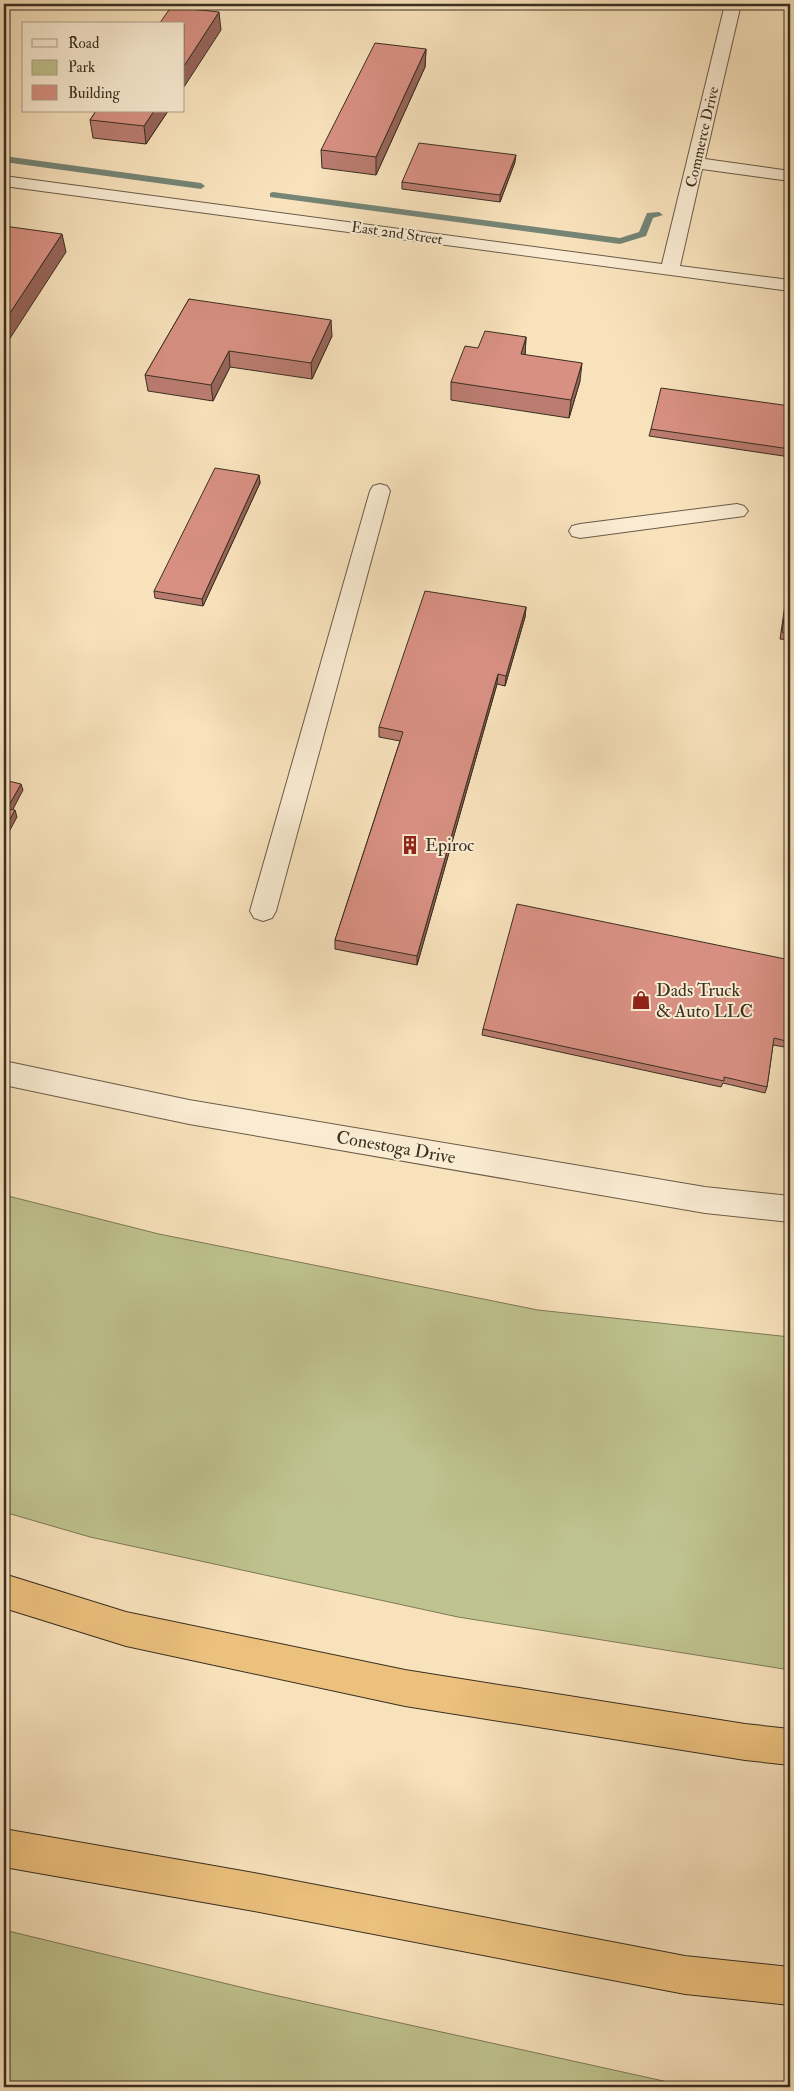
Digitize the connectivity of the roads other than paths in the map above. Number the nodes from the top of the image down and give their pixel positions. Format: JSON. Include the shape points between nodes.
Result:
{"nodes":[{"id":1,"x":733,"y":4,"type":"edge"},
{"id":2,"x":696,"y":163,"type":"junction"},
{"id":3,"x":790,"y":176,"type":"edge"},
{"id":4,"x":4,"y":180,"type":"edge"},
{"id":5,"x":670,"y":270,"type":"junction"},
{"id":6,"x":790,"y":286,"type":"edge"},
{"id":7,"x":380,"y":491,"type":"dead end"},
{"id":8,"x":737,"y":511,"type":"dead end"},
{"id":9,"x":580,"y":531,"type":"dead end"},
{"id":10,"x":264,"y":911,"type":"dead end"},
{"id":11,"x":4,"y":1073,"type":"edge"},
{"id":12,"x":790,"y":1209,"type":"edge"},
{"id":13,"x":4,"y":1590,"type":"edge"},
{"id":14,"x":790,"y":1747,"type":"edge"},
{"id":15,"x":4,"y":1848,"type":"edge"},
{"id":16,"x":790,"y":1986,"type":"edge"}],
"edges":[{"from":1,"to":2,"type":"street","name":"Commerce Drive"},
{"from":2,"to":3,"type":"street"},
{"from":2,"to":5,"type":"street","name":"Commerce Drive"},
{"from":4,"to":5,"type":"street","name":"East 2nd Street"},
{"from":5,"to":6,"type":"street","name":"East 2nd Street"},
{"from":7,"to":10,"type":"street"},
{"from":8,"to":9,"type":"street"},
{"from":11,"to":12,"type":"street","name":"Conestoga Drive","via":[[208,1115],[705,1200]]},
{"from":13,"to":14,"type":"highway","via":[[126,1629],[405,1688]]},
{"from":15,"to":16,"type":"highway","via":[[254,1892],[685,1975]]}]}
